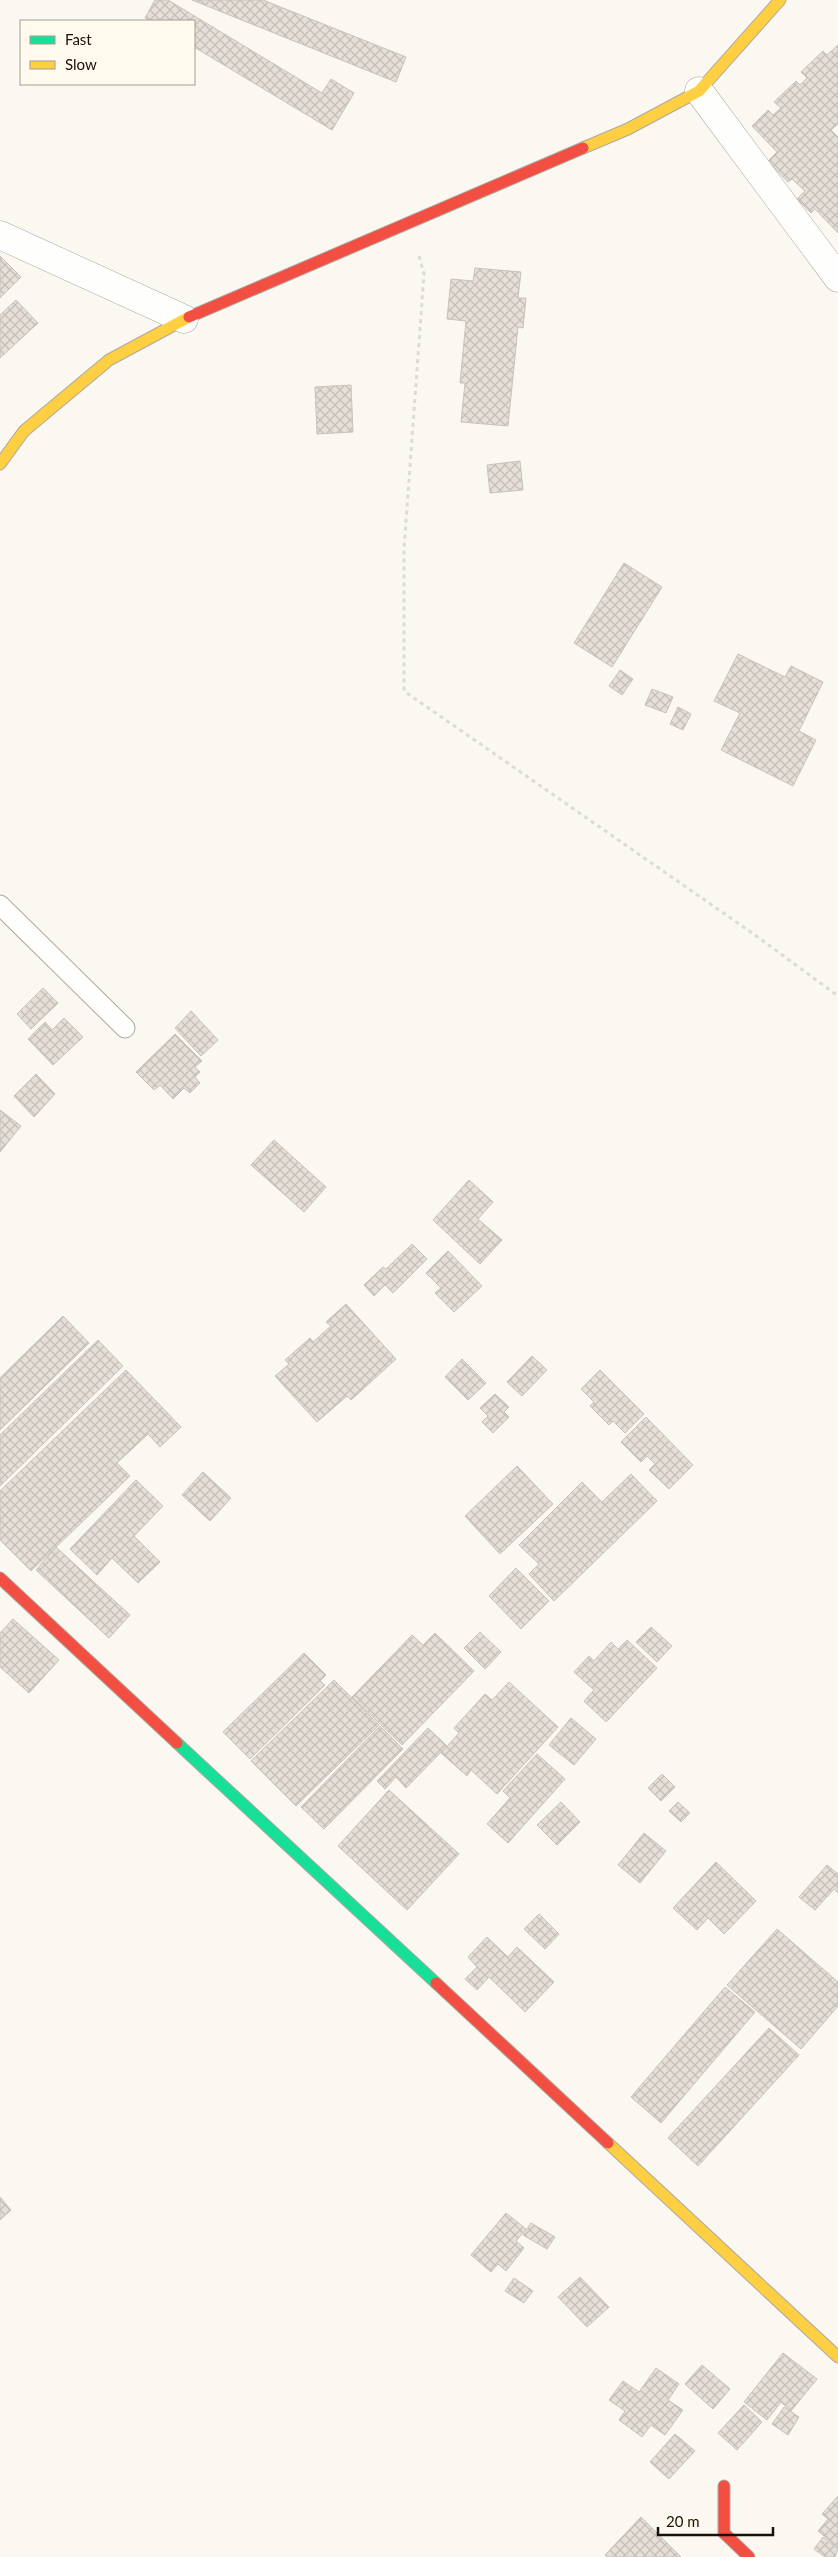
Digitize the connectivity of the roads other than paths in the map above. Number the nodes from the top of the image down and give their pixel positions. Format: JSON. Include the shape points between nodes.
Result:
{"nodes":[{"id":1,"x":780,"y":0,"type":"edge"},
{"id":2,"x":699,"y":91,"type":"junction"},
{"id":3,"x":0,"y":235,"type":"edge"},
{"id":4,"x":838,"y":278,"type":"edge"},
{"id":5,"x":184,"y":319,"type":"junction"},
{"id":6,"x":0,"y":464,"type":"edge"},
{"id":7,"x":0,"y":905,"type":"edge"},
{"id":8,"x":124,"y":1028,"type":"dead end"},
{"id":9,"x":0,"y":1578,"type":"edge"},
{"id":10,"x":838,"y":2357,"type":"edge"},
{"id":11,"x":724,"y":2486,"type":"dead end"},
{"id":12,"x":749,"y":2557,"type":"edge"}],
"edges":[{"from":1,"to":2,"type":"street"},
{"from":2,"to":4,"type":"street"},
{"from":2,"to":5,"type":"street","via":[[628,129]]},
{"from":3,"to":5,"type":"street"},
{"from":5,"to":6,"type":"street","via":[[109,360],[24,431]]},
{"from":7,"to":8,"type":"lane"},
{"from":9,"to":10,"type":"street"},
{"from":11,"to":12,"type":"street","via":[[724,2533]]}]}
